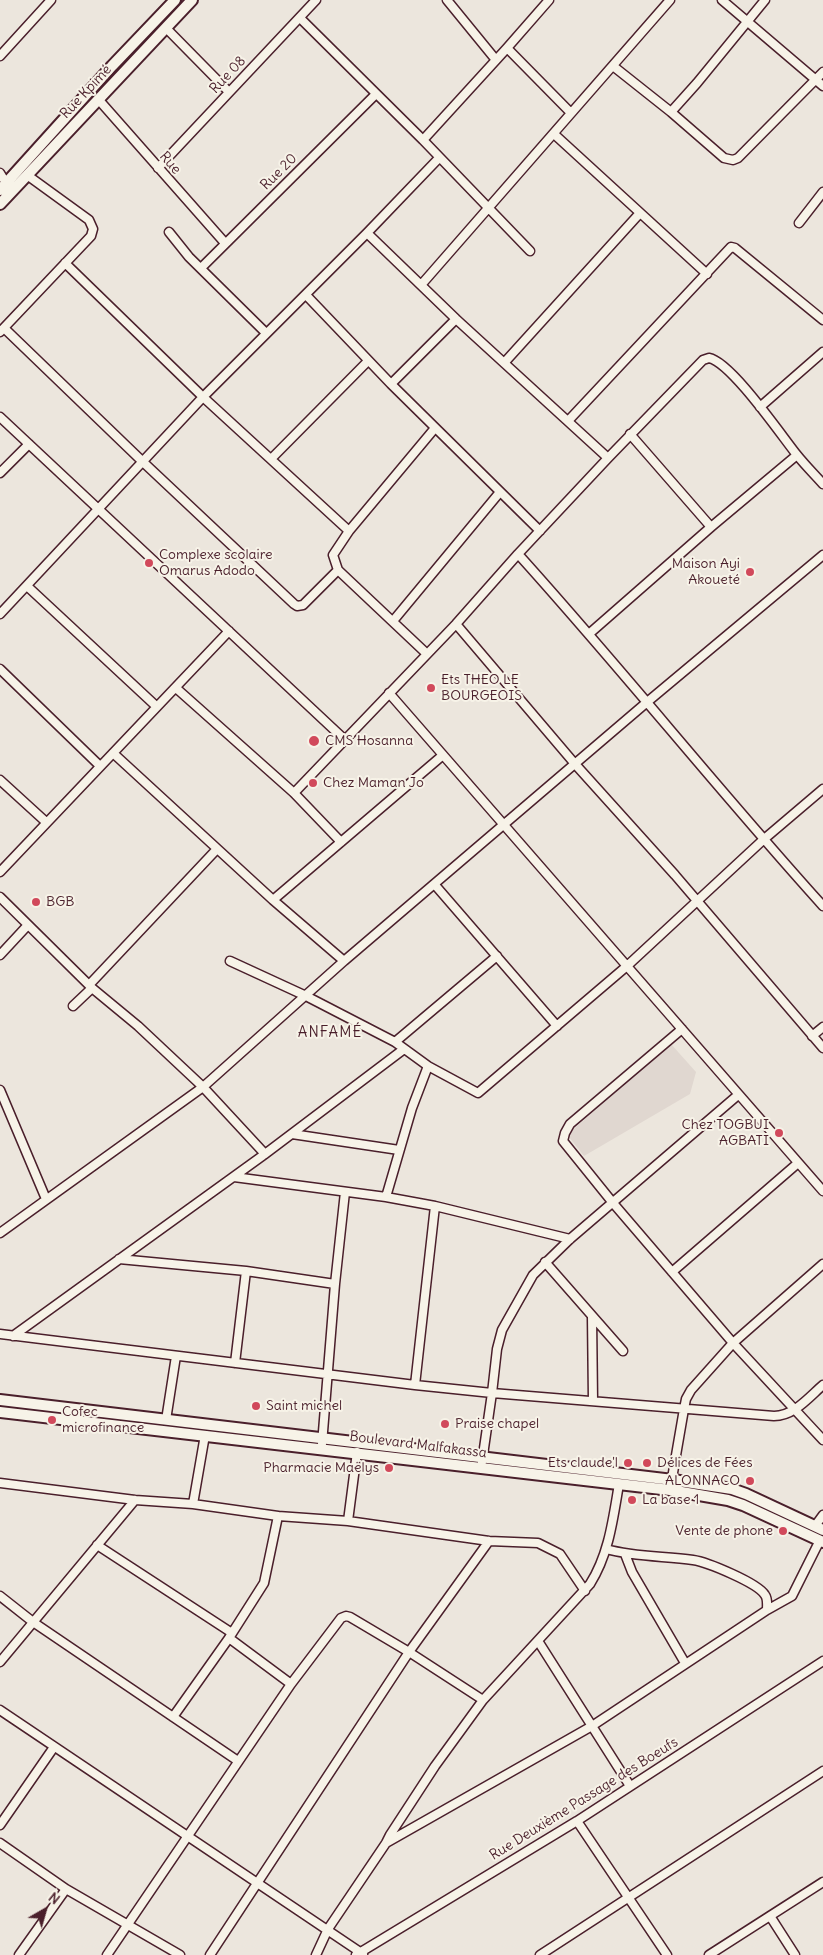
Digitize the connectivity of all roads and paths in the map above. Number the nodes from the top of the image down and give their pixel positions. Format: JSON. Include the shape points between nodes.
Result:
{"nodes":[{"id":1,"x":50,"y":0,"type":"edge"},
{"id":2,"x":176,"y":0,"type":"edge"},
{"id":3,"x":192,"y":0,"type":"edge"},
{"id":4,"x":316,"y":0,"type":"edge"},
{"id":5,"x":447,"y":0,"type":"edge"},
{"id":6,"x":549,"y":0,"type":"edge"},
{"id":7,"x":670,"y":0,"type":"edge"},
{"id":8,"x":722,"y":0,"type":"edge"},
{"id":9,"x":765,"y":0,"type":"edge"},
{"id":10,"x":300,"y":18,"type":"junction"},
{"id":11,"x":748,"y":22,"type":"junction"},
{"id":12,"x":166,"y":28,"type":"junction"},
{"id":13,"x":508,"y":48,"type":"junction"},
{"id":14,"x":0,"y":56,"type":"edge"},
{"id":15,"x":496,"y":60,"type":"junction"},
{"id":16,"x":613,"y":66,"type":"junction"},
{"id":17,"x":823,"y":72,"type":"edge"},
{"id":18,"x":816,"y":79,"type":"junction"},
{"id":19,"x":823,"y":86,"type":"edge"},
{"id":20,"x":230,"y":92,"type":"junction"},
{"id":21,"x":376,"y":94,"type":"junction"},
{"id":22,"x":98,"y":99,"type":"junction"},
{"id":23,"x":671,"y":112,"type":"junction"},
{"id":24,"x":571,"y":113,"type":"junction"},
{"id":25,"x":554,"y":134,"type":"junction"},
{"id":26,"x":422,"y":140,"type":"junction"},
{"id":27,"x":439,"y":158,"type":"junction"},
{"id":28,"x":158,"y":168,"type":"junction"},
{"id":29,"x":0,"y":173,"type":"edge"},
{"id":30,"x":27,"y":175,"type":"junction"},
{"id":31,"x":3,"y":186,"type":"edge"},
{"id":32,"x":823,"y":192,"type":"edge"},
{"id":33,"x":0,"y":204,"type":"edge"},
{"id":34,"x":488,"y":208,"type":"junction"},
{"id":35,"x":640,"y":213,"type":"junction"},
{"id":36,"x":799,"y":223,"type":"dead end"},
{"id":37,"x":169,"y":232,"type":"dead end"},
{"id":38,"x":367,"y":233,"type":"junction"},
{"id":39,"x":225,"y":243,"type":"junction"},
{"id":40,"x":530,"y":251,"type":"dead end"},
{"id":41,"x":65,"y":263,"type":"junction"},
{"id":42,"x":201,"y":268,"type":"junction"},
{"id":43,"x":707,"y":274,"type":"junction"},
{"id":44,"x":421,"y":285,"type":"junction"},
{"id":45,"x":306,"y":296,"type":"junction"},
{"id":46,"x":456,"y":319,"type":"junction"},
{"id":47,"x":823,"y":320,"type":"edge"},
{"id":48,"x":2,"y":330,"type":"edge"},
{"id":49,"x":266,"y":333,"type":"junction"},
{"id":50,"x":823,"y":352,"type":"edge"},
{"id":51,"x":368,"y":361,"type":"junction"},
{"id":52,"x":504,"y":363,"type":"junction"},
{"id":53,"x":391,"y":384,"type":"junction"},
{"id":54,"x":203,"y":397,"type":"junction"},
{"id":55,"x":760,"y":407,"type":"junction"},
{"id":56,"x":0,"y":417,"type":"edge"},
{"id":57,"x":568,"y":421,"type":"junction"},
{"id":58,"x":435,"y":428,"type":"junction"},
{"id":59,"x":630,"y":434,"type":"junction"},
{"id":60,"x":29,"y":444,"type":"junction"},
{"id":61,"x":798,"y":455,"type":"junction"},
{"id":62,"x":608,"y":458,"type":"junction"},
{"id":63,"x":272,"y":459,"type":"junction"},
{"id":64,"x":143,"y":462,"type":"junction"},
{"id":65,"x":0,"y":474,"type":"edge"},
{"id":66,"x":823,"y":484,"type":"edge"},
{"id":67,"x":500,"y":492,"type":"junction"},
{"id":68,"x":98,"y":510,"type":"junction"},
{"id":69,"x":711,"y":527,"type":"junction"},
{"id":70,"x":349,"y":531,"type":"junction"},
{"id":71,"x":540,"y":531,"type":"junction"},
{"id":72,"x":518,"y":554,"type":"junction"},
{"id":73,"x":823,"y":555,"type":"edge"},
{"id":74,"x":338,"y":570,"type":"junction"},
{"id":75,"x":26,"y":586,"type":"junction"},
{"id":76,"x":0,"y":614,"type":"edge"},
{"id":77,"x":393,"y":621,"type":"junction"},
{"id":78,"x":456,"y":624,"type":"junction"},
{"id":79,"x":229,"y":631,"type":"junction"},
{"id":80,"x":590,"y":633,"type":"junction"},
{"id":81,"x":427,"y":654,"type":"junction"},
{"id":82,"x":0,"y":669,"type":"edge"},
{"id":83,"x":176,"y":688,"type":"junction"},
{"id":84,"x":389,"y":693,"type":"junction"},
{"id":85,"x":646,"y":703,"type":"junction"},
{"id":86,"x":156,"y":706,"type":"junction"},
{"id":87,"x":344,"y":739,"type":"junction"},
{"id":88,"x":113,"y":753,"type":"junction"},
{"id":89,"x":442,"y":755,"type":"junction"},
{"id":90,"x":575,"y":764,"type":"junction"},
{"id":91,"x":100,"y":766,"type":"junction"},
{"id":92,"x":0,"y":780,"type":"edge"},
{"id":93,"x":823,"y":789,"type":"edge"},
{"id":94,"x":294,"y":793,"type":"junction"},
{"id":95,"x":46,"y":822,"type":"junction"},
{"id":96,"x":504,"y":825,"type":"junction"},
{"id":97,"x":763,"y":840,"type":"junction"},
{"id":98,"x":341,"y":842,"type":"junction"},
{"id":99,"x":217,"y":849,"type":"junction"},
{"id":100,"x":0,"y":872,"type":"edge"},
{"id":101,"x":435,"y":885,"type":"junction"},
{"id":102,"x":0,"y":897,"type":"edge"},
{"id":103,"x":273,"y":900,"type":"junction"},
{"id":104,"x":697,"y":901,"type":"junction"},
{"id":105,"x":823,"y":906,"type":"edge"},
{"id":106,"x":28,"y":926,"type":"junction"},
{"id":107,"x":0,"y":955,"type":"edge"},
{"id":108,"x":497,"y":956,"type":"junction"},
{"id":109,"x":230,"y":961,"type":"dead end"},
{"id":110,"x":344,"y":962,"type":"junction"},
{"id":111,"x":627,"y":966,"type":"junction"},
{"id":112,"x":90,"y":986,"type":"junction"},
{"id":113,"x":306,"y":996,"type":"junction"},
{"id":114,"x":73,"y":1006,"type":"dead end"},
{"id":115,"x":557,"y":1026,"type":"junction"},
{"id":116,"x":823,"y":1027,"type":"edge"},
{"id":117,"x":682,"y":1029,"type":"junction"},
{"id":118,"x":812,"y":1036,"type":"junction"},
{"id":119,"x":395,"y":1042,"type":"junction"},
{"id":120,"x":823,"y":1048,"type":"edge"},
{"id":121,"x":404,"y":1049,"type":"junction"},
{"id":122,"x":428,"y":1066,"type":"junction"},
{"id":123,"x":203,"y":1087,"type":"junction"},
{"id":124,"x":1,"y":1092,"type":"edge"},
{"id":125,"x":738,"y":1095,"type":"junction"},
{"id":126,"x":292,"y":1134,"type":"junction"},
{"id":127,"x":399,"y":1150,"type":"junction"},
{"id":128,"x":265,"y":1154,"type":"junction"},
{"id":129,"x":798,"y":1163,"type":"junction"},
{"id":130,"x":234,"y":1177,"type":"junction"},
{"id":131,"x":823,"y":1191,"type":"edge"},
{"id":132,"x":345,"y":1192,"type":"junction"},
{"id":133,"x":386,"y":1197,"type":"junction"},
{"id":134,"x":46,"y":1199,"type":"junction"},
{"id":135,"x":613,"y":1203,"type":"junction"},
{"id":136,"x":435,"y":1206,"type":"junction"},
{"id":137,"x":0,"y":1233,"type":"edge"},
{"id":138,"x":570,"y":1239,"type":"junction"},
{"id":139,"x":119,"y":1259,"type":"junction"},
{"id":140,"x":545,"y":1262,"type":"junction"},
{"id":141,"x":823,"y":1264,"type":"edge"},
{"id":142,"x":246,"y":1271,"type":"junction"},
{"id":143,"x":672,"y":1272,"type":"junction"},
{"id":144,"x":335,"y":1284,"type":"junction"},
{"id":145,"x":592,"y":1316,"type":"junction"},
{"id":146,"x":0,"y":1334,"type":"edge"},
{"id":147,"x":14,"y":1336,"type":"junction"},
{"id":148,"x":733,"y":1342,"type":"junction"},
{"id":149,"x":623,"y":1351,"type":"dead end"},
{"id":150,"x":176,"y":1356,"type":"junction"},
{"id":151,"x":235,"y":1363,"type":"junction"},
{"id":152,"x":328,"y":1374,"type":"junction"},
{"id":153,"x":415,"y":1385,"type":"junction"},
{"id":154,"x":823,"y":1385,"type":"edge"},
{"id":155,"x":492,"y":1393,"type":"junction"},
{"id":156,"x":0,"y":1400,"type":"edge"},
{"id":157,"x":593,"y":1401,"type":"junction"},
{"id":158,"x":684,"y":1409,"type":"junction"},
{"id":159,"x":795,"y":1409,"type":"junction"},
{"id":160,"x":0,"y":1412,"type":"edge"},
{"id":161,"x":166,"y":1420,"type":"junction"},
{"id":162,"x":205,"y":1435,"type":"junction"},
{"id":163,"x":823,"y":1440,"type":"edge"},
{"id":164,"x":322,"y":1443,"type":"junction"},
{"id":165,"x":357,"y":1452,"type":"junction"},
{"id":166,"x":482,"y":1462,"type":"junction"},
{"id":167,"x":0,"y":1483,"type":"edge"},
{"id":168,"x":619,"y":1484,"type":"junction"},
{"id":169,"x":671,"y":1485,"type":"junction"},
{"id":170,"x":135,"y":1500,"type":"junction"},
{"id":171,"x":194,"y":1504,"type":"junction"},
{"id":172,"x":823,"y":1515,"type":"edge"},
{"id":173,"x":278,"y":1516,"type":"junction"},
{"id":174,"x":348,"y":1521,"type":"junction"},
{"id":175,"x":819,"y":1528,"type":"edge"},
{"id":176,"x":489,"y":1541,"type":"junction"},
{"id":177,"x":821,"y":1541,"type":"edge"},
{"id":178,"x":97,"y":1545,"type":"junction"},
{"id":179,"x":606,"y":1549,"type":"junction"},
{"id":180,"x":624,"y":1554,"type":"junction"},
{"id":181,"x":585,"y":1591,"type":"junction"},
{"id":182,"x":0,"y":1596,"type":"edge"},
{"id":183,"x":767,"y":1610,"type":"junction"},
{"id":184,"x":33,"y":1622,"type":"junction"},
{"id":185,"x":230,"y":1636,"type":"junction"},
{"id":186,"x":538,"y":1641,"type":"junction"},
{"id":187,"x":409,"y":1652,"type":"junction"},
{"id":188,"x":823,"y":1660,"type":"edge"},
{"id":189,"x":0,"y":1662,"type":"edge"},
{"id":190,"x":685,"y":1663,"type":"junction"},
{"id":191,"x":290,"y":1684,"type":"junction"},
{"id":192,"x":482,"y":1700,"type":"junction"},
{"id":193,"x":0,"y":1710,"type":"edge"},
{"id":194,"x":173,"y":1716,"type":"junction"},
{"id":195,"x":592,"y":1726,"type":"junction"},
{"id":196,"x":54,"y":1747,"type":"junction"},
{"id":197,"x":238,"y":1761,"type":"junction"},
{"id":198,"x":823,"y":1771,"type":"edge"},
{"id":199,"x":630,"y":1786,"type":"junction"},
{"id":200,"x":577,"y":1821,"type":"junction"},
{"id":201,"x":0,"y":1825,"type":"edge"},
{"id":202,"x":188,"y":1835,"type":"junction"},
{"id":203,"x":0,"y":1843,"type":"edge"},
{"id":204,"x":386,"y":1843,"type":"junction"},
{"id":205,"x":823,"y":1882,"type":"edge"},
{"id":206,"x":258,"y":1883,"type":"junction"},
{"id":207,"x":66,"y":1890,"type":"junction"},
{"id":208,"x":628,"y":1898,"type":"junction"},
{"id":209,"x":770,"y":1916,"type":"junction"},
{"id":210,"x":128,"y":1925,"type":"junction"},
{"id":211,"x":328,"y":1929,"type":"junction"},
{"id":212,"x":360,"y":1954,"type":"edge"},
{"id":213,"x":19,"y":1955,"type":"edge"},
{"id":214,"x":108,"y":1955,"type":"edge"},
{"id":215,"x":180,"y":1955,"type":"edge"},
{"id":216,"x":210,"y":1955,"type":"edge"},
{"id":217,"x":316,"y":1955,"type":"edge"},
{"id":218,"x":540,"y":1955,"type":"edge"},
{"id":219,"x":667,"y":1955,"type":"edge"},
{"id":220,"x":709,"y":1955,"type":"edge"},
{"id":221,"x":795,"y":1955,"type":"edge"}],
"edges":[{"from":1,"to":14,"type":"street"},
{"from":2,"to":31,"type":"main road","name":"Rue Kpimé"},
{"from":3,"to":12,"type":"main road","name":"Rue Kpimé"},
{"from":4,"to":10,"type":"street","name":"Rue 08"},
{"from":5,"to":15,"type":"street"},
{"from":6,"to":13,"type":"street"},
{"from":7,"to":16,"type":"street"},
{"from":8,"to":11,"type":"street"},
{"from":9,"to":11,"type":"street"},
{"from":10,"to":20,"type":"street","name":"Rue 08"},
{"from":10,"to":21,"type":"street"},
{"from":11,"to":18,"type":"street"},
{"from":11,"to":23,"type":"street"},
{"from":12,"to":20,"type":"street"},
{"from":12,"to":22,"type":"main road","name":"Rue Kpimé"},
{"from":13,"to":15,"type":"street"},
{"from":13,"to":24,"type":"street"},
{"from":15,"to":26,"type":"street"},
{"from":16,"to":23,"type":"street"},
{"from":16,"to":24,"type":"street"},
{"from":17,"to":18,"type":"street"},
{"from":18,"to":19,"type":"street"},
{"from":18,"to":23,"type":"street","via":[[733,160],[724,158]]},
{"from":20,"to":28,"type":"street","name":"Rue 08"},
{"from":21,"to":26,"type":"street"},
{"from":21,"to":39,"type":"street","name":"Rue 20"},
{"from":22,"to":28,"type":"street","name":"Rue"},
{"from":22,"to":30,"type":"main road","name":"Rue Kpimé"},
{"from":24,"to":25,"type":"street"},
{"from":25,"to":34,"type":"street"},
{"from":25,"to":35,"type":"street"},
{"from":26,"to":27,"type":"street"},
{"from":27,"to":34,"type":"street"},
{"from":27,"to":38,"type":"street"},
{"from":28,"to":39,"type":"street","name":"Rue"},
{"from":29,"to":31,"type":"street"},
{"from":30,"to":33,"type":"main road","name":"Rue Kpimé"},
{"from":30,"to":41,"type":"street","via":[[92,224],[91,236]]},
{"from":32,"to":36,"type":"street"},
{"from":34,"to":40,"type":"street"},
{"from":34,"to":44,"type":"street"},
{"from":35,"to":43,"type":"street"},
{"from":35,"to":52,"type":"street"},
{"from":37,"to":42,"type":"street"},
{"from":38,"to":44,"type":"street"},
{"from":38,"to":45,"type":"street"},
{"from":39,"to":42,"type":"street","name":"Rue 20"},
{"from":41,"to":48,"type":"street"},
{"from":41,"to":54,"type":"street"},
{"from":42,"to":49,"type":"street"},
{"from":43,"to":47,"type":"street","via":[[733,247]]},
{"from":43,"to":57,"type":"street"},
{"from":44,"to":46,"type":"street"},
{"from":45,"to":49,"type":"street"},
{"from":45,"to":51,"type":"street"},
{"from":46,"to":52,"type":"street"},
{"from":46,"to":53,"type":"street"},
{"from":48,"to":64,"type":"street"},
{"from":49,"to":54,"type":"street"},
{"from":50,"to":55,"type":"street"},
{"from":51,"to":53,"type":"street"},
{"from":51,"to":63,"type":"street"},
{"from":52,"to":57,"type":"street"},
{"from":53,"to":58,"type":"street"},
{"from":54,"to":63,"type":"street"},
{"from":54,"to":64,"type":"street"},
{"from":55,"to":59,"type":"street","via":[[721,363],[709,358],[703,360]]},
{"from":55,"to":61,"type":"street"},
{"from":56,"to":60,"type":"street"},
{"from":57,"to":62,"type":"street"},
{"from":58,"to":67,"type":"street"},
{"from":58,"to":70,"type":"street"},
{"from":59,"to":62,"type":"street"},
{"from":59,"to":69,"type":"street"},
{"from":60,"to":65,"type":"street"},
{"from":60,"to":68,"type":"street"},
{"from":61,"to":66,"type":"street"},
{"from":61,"to":69,"type":"street"},
{"from":62,"to":71,"type":"street"},
{"from":63,"to":70,"type":"street"},
{"from":64,"to":68,"type":"street"},
{"from":64,"to":74,"type":"street","via":[[297,606],[303,605]]},
{"from":67,"to":71,"type":"street"},
{"from":67,"to":77,"type":"street"},
{"from":68,"to":75,"type":"street"},
{"from":68,"to":79,"type":"street"},
{"from":69,"to":80,"type":"street"},
{"from":70,"to":74,"type":"street","via":[[333,555]]},
{"from":71,"to":72,"type":"street"},
{"from":72,"to":78,"type":"street"},
{"from":72,"to":80,"type":"street"},
{"from":73,"to":85,"type":"street"},
{"from":74,"to":77,"type":"street"},
{"from":75,"to":76,"type":"street"},
{"from":75,"to":86,"type":"street"},
{"from":77,"to":81,"type":"street"},
{"from":78,"to":81,"type":"street"},
{"from":78,"to":90,"type":"street"},
{"from":79,"to":83,"type":"street"},
{"from":79,"to":87,"type":"street"},
{"from":80,"to":85,"type":"street"},
{"from":81,"to":84,"type":"street"},
{"from":82,"to":91,"type":"street"},
{"from":83,"to":86,"type":"street"},
{"from":83,"to":94,"type":"street"},
{"from":84,"to":87,"type":"street"},
{"from":84,"to":89,"type":"street"},
{"from":85,"to":90,"type":"street"},
{"from":85,"to":97,"type":"street"},
{"from":86,"to":88,"type":"street"},
{"from":87,"to":94,"type":"street"},
{"from":88,"to":91,"type":"street"},
{"from":88,"to":99,"type":"street"},
{"from":89,"to":96,"type":"street"},
{"from":89,"to":98,"type":"street"},
{"from":90,"to":96,"type":"street"},
{"from":90,"to":104,"type":"street"},
{"from":91,"to":95,"type":"street"},
{"from":92,"to":95,"type":"street"},
{"from":93,"to":97,"type":"street"},
{"from":94,"to":98,"type":"street"},
{"from":95,"to":100,"type":"street"},
{"from":96,"to":101,"type":"street"},
{"from":96,"to":111,"type":"street"},
{"from":97,"to":104,"type":"street"},
{"from":97,"to":105,"type":"street"},
{"from":98,"to":103,"type":"street"},
{"from":99,"to":103,"type":"street"},
{"from":99,"to":112,"type":"street"},
{"from":101,"to":108,"type":"street"},
{"from":101,"to":110,"type":"street"},
{"from":102,"to":106,"type":"street"},
{"from":103,"to":110,"type":"street"},
{"from":104,"to":111,"type":"street"},
{"from":104,"to":118,"type":"street"},
{"from":106,"to":107,"type":"street"},
{"from":106,"to":112,"type":"street"},
{"from":108,"to":115,"type":"street"},
{"from":108,"to":119,"type":"street"},
{"from":109,"to":113,"type":"street"},
{"from":110,"to":113,"type":"street"},
{"from":111,"to":115,"type":"street"},
{"from":111,"to":117,"type":"street"},
{"from":112,"to":114,"type":"street"},
{"from":112,"to":123,"type":"street"},
{"from":113,"to":119,"type":"street"},
{"from":113,"to":123,"type":"street"},
{"from":115,"to":122,"type":"street","via":[[478,1093]]},
{"from":116,"to":118,"type":"street"},
{"from":117,"to":125,"type":"street"},
{"from":117,"to":135,"type":"street","via":[[566,1129],[563,1142]]},
{"from":118,"to":120,"type":"street"},
{"from":119,"to":121,"type":"street"},
{"from":121,"to":122,"type":"street"},
{"from":121,"to":126,"type":"street"},
{"from":122,"to":127,"type":"street"},
{"from":123,"to":128,"type":"street"},
{"from":123,"to":134,"type":"street"},
{"from":124,"to":134,"type":"street"},
{"from":125,"to":129,"type":"street"},
{"from":125,"to":135,"type":"street"},
{"from":126,"to":127,"type":"street"},
{"from":126,"to":128,"type":"street"},
{"from":127,"to":133,"type":"street"},
{"from":128,"to":130,"type":"street"},
{"from":129,"to":131,"type":"street"},
{"from":129,"to":143,"type":"street"},
{"from":130,"to":132,"type":"street"},
{"from":130,"to":139,"type":"street"},
{"from":132,"to":133,"type":"street"},
{"from":132,"to":144,"type":"street"},
{"from":133,"to":136,"type":"street"},
{"from":134,"to":137,"type":"street"},
{"from":135,"to":138,"type":"street"},
{"from":135,"to":143,"type":"street"},
{"from":136,"to":138,"type":"street"},
{"from":136,"to":153,"type":"street"},
{"from":138,"to":140,"type":"street"},
{"from":139,"to":142,"type":"street"},
{"from":139,"to":147,"type":"street"},
{"from":140,"to":145,"type":"street"},
{"from":140,"to":155,"type":"street","via":[[533,1275],[502,1330]]},
{"from":141,"to":148,"type":"street"},
{"from":142,"to":144,"type":"street"},
{"from":142,"to":151,"type":"street"},
{"from":143,"to":148,"type":"street"},
{"from":144,"to":152,"type":"street"},
{"from":145,"to":149,"type":"street"},
{"from":145,"to":157,"type":"street"},
{"from":146,"to":147,"type":"street"},
{"from":147,"to":150,"type":"street"},
{"from":148,"to":158,"type":"street","via":[[691,1390]]},
{"from":148,"to":159,"type":"street"},
{"from":150,"to":151,"type":"street"},
{"from":150,"to":161,"type":"street"},
{"from":151,"to":152,"type":"street"},
{"from":152,"to":153,"type":"street"},
{"from":152,"to":164,"type":"street"},
{"from":153,"to":155,"type":"street"},
{"from":154,"to":159,"type":"street"},
{"from":155,"to":157,"type":"street"},
{"from":155,"to":166,"type":"street"},
{"from":156,"to":161,"type":"main road","name":"Boulevard Malfakassa"},
{"from":157,"to":158,"type":"street"},
{"from":158,"to":159,"type":"street","via":[[774,1416]]},
{"from":158,"to":169,"type":"street"},
{"from":159,"to":163,"type":"street"},
{"from":160,"to":162,"type":"main road","name":"Boulevard Malfakassa"},
{"from":161,"to":164,"type":"main road","name":"Boulevard Malfakassa"},
{"from":162,"to":164,"type":"main road","name":"Boulevard Malfakassa"},
{"from":162,"to":171,"type":"street"},
{"from":164,"to":165,"type":"main road","name":"Boulevard Malfakassa"},
{"from":164,"to":166,"type":"main road","name":"Boulevard Malfakassa"},
{"from":165,"to":166,"type":"main road","name":"Boulevard Malfakassa"},
{"from":165,"to":174,"type":"street"},
{"from":166,"to":168,"type":"main road","name":"Boulevard Malfakassa"},
{"from":166,"to":169,"type":"main road","name":"Boulevard Malfakassa"},
{"from":167,"to":170,"type":"street"},
{"from":168,"to":169,"type":"main road","name":"Boulevard Malfakassa"},
{"from":168,"to":179,"type":"street"},
{"from":169,"to":175,"type":"main road","name":"Boulevard Malfakassa","via":[[732,1489]]},
{"from":169,"to":177,"type":"main road","name":"Boulevard Malfakassa","via":[[736,1502]]},
{"from":170,"to":171,"type":"street"},
{"from":170,"to":178,"type":"street"},
{"from":171,"to":173,"type":"street"},
{"from":172,"to":175,"type":"street"},
{"from":173,"to":174,"type":"street"},
{"from":173,"to":185,"type":"street","via":[[264,1583]]},
{"from":174,"to":176,"type":"street"},
{"from":176,"to":181,"type":"street","via":[[538,1543],[550,1548],[560,1554]]},
{"from":176,"to":187,"type":"street"},
{"from":177,"to":183,"type":"street","via":[[792,1596]]},
{"from":178,"to":184,"type":"street"},
{"from":178,"to":185,"type":"street"},
{"from":179,"to":180,"type":"street"},
{"from":179,"to":181,"type":"street","via":[[600,1569]]},
{"from":180,"to":183,"type":"street","via":[[696,1560],[743,1579],[764,1593]]},
{"from":180,"to":190,"type":"street"},
{"from":181,"to":186,"type":"street"},
{"from":182,"to":184,"type":"street"},
{"from":183,"to":190,"type":"street"},
{"from":184,"to":189,"type":"street"},
{"from":184,"to":194,"type":"street"},
{"from":185,"to":191,"type":"street"},
{"from":185,"to":194,"type":"street"},
{"from":186,"to":192,"type":"street"},
{"from":186,"to":195,"type":"street"},
{"from":187,"to":191,"type":"street","via":[[346,1616],[341,1618]]},
{"from":187,"to":192,"type":"street"},
{"from":187,"to":206,"type":"street"},
{"from":188,"to":199,"type":"street","name":"Rue Deuxième Passage des Boeufs"},
{"from":190,"to":195,"type":"street"},
{"from":191,"to":197,"type":"street"},
{"from":192,"to":204,"type":"street"},
{"from":193,"to":196,"type":"street"},
{"from":194,"to":197,"type":"street"},
{"from":195,"to":199,"type":"street"},
{"from":195,"to":204,"type":"street"},
{"from":196,"to":201,"type":"street"},
{"from":196,"to":202,"type":"street"},
{"from":197,"to":202,"type":"street"},
{"from":198,"to":208,"type":"street"},
{"from":199,"to":200,"type":"street","name":"Rue Deuxième Passage des Boeufs"},
{"from":200,"to":208,"type":"street"},
{"from":200,"to":212,"type":"street","name":"Rue Deuxième Passage des Boeufs"},
{"from":202,"to":206,"type":"street"},
{"from":202,"to":210,"type":"street"},
{"from":203,"to":207,"type":"street"},
{"from":204,"to":211,"type":"street"},
{"from":205,"to":209,"type":"street"},
{"from":206,"to":211,"type":"street"},
{"from":206,"to":216,"type":"street"},
{"from":207,"to":210,"type":"street"},
{"from":207,"to":213,"type":"street"},
{"from":208,"to":218,"type":"street"},
{"from":208,"to":219,"type":"street"},
{"from":209,"to":220,"type":"street"},
{"from":209,"to":221,"type":"street"},
{"from":210,"to":214,"type":"street"},
{"from":210,"to":215,"type":"street"},
{"from":211,"to":212,"type":"street"},
{"from":211,"to":217,"type":"street"}]}
